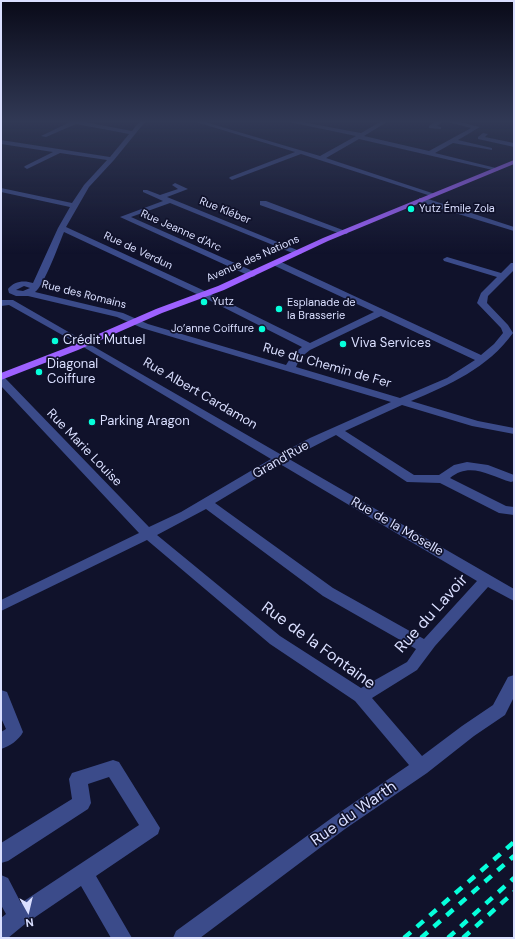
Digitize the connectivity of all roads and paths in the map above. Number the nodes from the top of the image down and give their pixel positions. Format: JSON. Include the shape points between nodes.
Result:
{"nodes":[{"id":1,"x":105,"y":166,"type":"edge"},
{"id":2,"x":264,"y":166,"type":"edge"},
{"id":3,"x":345,"y":166,"type":"edge"},
{"id":4,"x":483,"y":166,"type":"edge"},
{"id":5,"x":505,"y":166,"type":"edge"},
{"id":6,"x":497,"y":169,"type":"junction"},
{"id":7,"x":232,"y":178,"type":"dead end"},
{"id":8,"x":175,"y":185,"type":"dead end"},
{"id":9,"x":1,"y":190,"type":"edge"},
{"id":10,"x":145,"y":191,"type":"dead end"},
{"id":11,"x":433,"y":195,"type":"junction"},
{"id":12,"x":160,"y":197,"type":"junction"},
{"id":13,"x":422,"y":200,"type":"junction"},
{"id":14,"x":170,"y":201,"type":"junction"},
{"id":15,"x":263,"y":203,"type":"dead end"},
{"id":16,"x":74,"y":206,"type":"junction"},
{"id":17,"x":62,"y":228,"type":"junction"},
{"id":18,"x":514,"y":229,"type":"edge"},
{"id":19,"x":344,"y":232,"type":"junction"},
{"id":20,"x":298,"y":252,"type":"junction"},
{"id":21,"x":447,"y":259,"type":"dead end"},
{"id":22,"x":276,"y":263,"type":"junction"},
{"id":23,"x":514,"y":265,"type":"edge"},
{"id":24,"x":252,"y":274,"type":"junction"},
{"id":25,"x":502,"y":276,"type":"junction"},
{"id":26,"x":1,"y":288,"type":"edge"},
{"id":27,"x":30,"y":288,"type":"junction"},
{"id":28,"x":14,"y":291,"type":"junction"},
{"id":29,"x":1,"y":292,"type":"edge"},
{"id":30,"x":204,"y":294,"type":"junction"},
{"id":31,"x":6,"y":303,"type":"edge"},
{"id":32,"x":381,"y":312,"type":"junction"},
{"id":33,"x":133,"y":321,"type":"junction"},
{"id":34,"x":83,"y":343,"type":"junction"},
{"id":35,"x":308,"y":346,"type":"junction"},
{"id":36,"x":480,"y":359,"type":"junction"},
{"id":37,"x":290,"y":369,"type":"junction"},
{"id":38,"x":1,"y":377,"type":"edge"},
{"id":39,"x":1,"y":380,"type":"edge"},
{"id":40,"x":399,"y":402,"type":"junction"},
{"id":41,"x":336,"y":430,"type":"junction"},
{"id":42,"x":514,"y":432,"type":"edge"},
{"id":43,"x":281,"y":458,"type":"junction"},
{"id":44,"x":511,"y":478,"type":"dead end"},
{"id":45,"x":442,"y":479,"type":"junction"},
{"id":46,"x":207,"y":503,"type":"junction"},
{"id":47,"x":514,"y":511,"type":"edge"},
{"id":48,"x":148,"y":534,"type":"junction"},
{"id":49,"x":487,"y":579,"type":"junction"},
{"id":50,"x":514,"y":596,"type":"edge"},
{"id":51,"x":1,"y":606,"type":"edge"},
{"id":52,"x":426,"y":648,"type":"junction"},
{"id":53,"x":514,"y":682,"type":"edge"},
{"id":54,"x":361,"y":696,"type":"junction"},
{"id":55,"x":1,"y":697,"type":"edge"},
{"id":56,"x":1,"y":742,"type":"edge"},
{"id":57,"x":421,"y":767,"type":"junction"},
{"id":58,"x":1,"y":854,"type":"edge"},
{"id":59,"x":84,"y":873,"type":"junction"},
{"id":60,"x":1,"y":885,"type":"edge"},
{"id":61,"x":18,"y":917,"type":"junction"},
{"id":62,"x":1,"y":931,"type":"edge"},
{"id":63,"x":122,"y":938,"type":"edge"},
{"id":64,"x":183,"y":938,"type":"edge"}],
"edges":[{"from":1,"to":16,"type":"street","name":"Rue des Romains","via":[[86,186]]},
{"from":2,"to":7,"type":"street"},
{"from":3,"to":11,"type":"street"},
{"from":4,"to":6,"type":"street"},
{"from":5,"to":6,"type":"main road","name":"Avenue des Nations"},
{"from":6,"to":11,"type":"main road","name":"Avenue des Nations"},
{"from":8,"to":12,"type":"street","via":[[185,189]]},
{"from":9,"to":16,"type":"street"},
{"from":10,"to":12,"type":"street","name":"Rue Kléber"},
{"from":11,"to":13,"type":"main road","name":"Avenue des Nations"},
{"from":12,"to":14,"type":"street","name":"Rue Kléber"},
{"from":13,"to":18,"type":"street"},
{"from":13,"to":19,"type":"main road","name":"Avenue des Nations"},
{"from":14,"to":20,"type":"street","name":"Rue Kléber"},
{"from":14,"to":24,"type":"street","name":"Rue Jeanne d'Arc","via":[[124,217]]},
{"from":15,"to":19,"type":"street"},
{"from":16,"to":17,"type":"street","name":"Rue des Romains"},
{"from":17,"to":27,"type":"street","name":"Rue des Romains","via":[[42,276]]},
{"from":17,"to":30,"type":"street","name":"Rue de Verdun"},
{"from":19,"to":20,"type":"main road","name":"Avenue des Nations"},
{"from":20,"to":22,"type":"main road","name":"Avenue des Nations"},
{"from":21,"to":25,"type":"street"},
{"from":22,"to":24,"type":"main road","name":"Avenue des Nations"},
{"from":22,"to":32,"type":"street"},
{"from":23,"to":25,"type":"street"},
{"from":24,"to":30,"type":"main road","name":"Avenue des Nations"},
{"from":25,"to":36,"type":"street","name":"Grand'Rue","via":[[484,295],[482,303],[505,327],[508,334]]},
{"from":26,"to":28,"type":"street"},
{"from":27,"to":28,"type":"street"},
{"from":27,"to":33,"type":"street","name":"Rue des Romains"},
{"from":28,"to":29,"type":"street"},
{"from":28,"to":31,"type":"street"},
{"from":30,"to":33,"type":"main road","name":"Avenue des Nations"},
{"from":30,"to":35,"type":"street"},
{"from":31,"to":34,"type":"street","name":"Rue Albert Cardamon"},
{"from":32,"to":35,"type":"street"},
{"from":32,"to":36,"type":"street"},
{"from":33,"to":34,"type":"main road","name":"Avenue des Nations"},
{"from":33,"to":37,"type":"street","name":"Rue du Chemin de Fer"},
{"from":34,"to":38,"type":"main road","name":"Avenue des Nations"},
{"from":34,"to":43,"type":"street","name":"Rue Albert Cardamon"},
{"from":35,"to":37,"type":"street","via":[[296,355]]},
{"from":36,"to":40,"type":"street","name":"Grand'Rue","via":[[451,380]]},
{"from":37,"to":40,"type":"street","name":"Rue du Chemin de Fer"},
{"from":39,"to":48,"type":"street","name":"Rue Marie Louise"},
{"from":40,"to":41,"type":"street","name":"Grand'Rue"},
{"from":40,"to":42,"type":"street","name":"Rue du Chemin de Fer"},
{"from":41,"to":43,"type":"street","name":"Grand'Rue"},
{"from":41,"to":45,"type":"street","via":[[411,479]]},
{"from":43,"to":46,"type":"street","name":"Grand'Rue"},
{"from":43,"to":49,"type":"street","name":"Rue de la Moselle"},
{"from":44,"to":45,"type":"street","via":[[483,467],[466,465],[450,470]]},
{"from":45,"to":47,"type":"street","via":[[504,510]]},
{"from":46,"to":48,"type":"street","name":"Grand'Rue"},
{"from":46,"to":52,"type":"street","via":[[328,592]]},
{"from":48,"to":51,"type":"street","name":"Grand'Rue"},
{"from":48,"to":54,"type":"street","name":"Rue de la Fontaine","via":[[275,640]]},
{"from":49,"to":50,"type":"street","name":"Rue de la Moselle"},
{"from":49,"to":52,"type":"street","name":"Rue du Lavoir"},
{"from":52,"to":54,"type":"street","name":"Rue du Lavoir","via":[[412,666]]},
{"from":53,"to":57,"type":"street","name":"Rue du Warth","via":[[499,710]]},
{"from":54,"to":57,"type":"street","name":"Rue de la Fontaine"},
{"from":55,"to":56,"type":"street","via":[[15,732]]},
{"from":57,"to":64,"type":"street","name":"Rue du Warth","via":[[339,823]]},
{"from":58,"to":59,"type":"street","via":[[82,803],[78,779],[113,768],[151,828]]},
{"from":59,"to":61,"type":"street"},
{"from":59,"to":63,"type":"street"},
{"from":60,"to":61,"type":"street"},
{"from":61,"to":62,"type":"street"}]}
